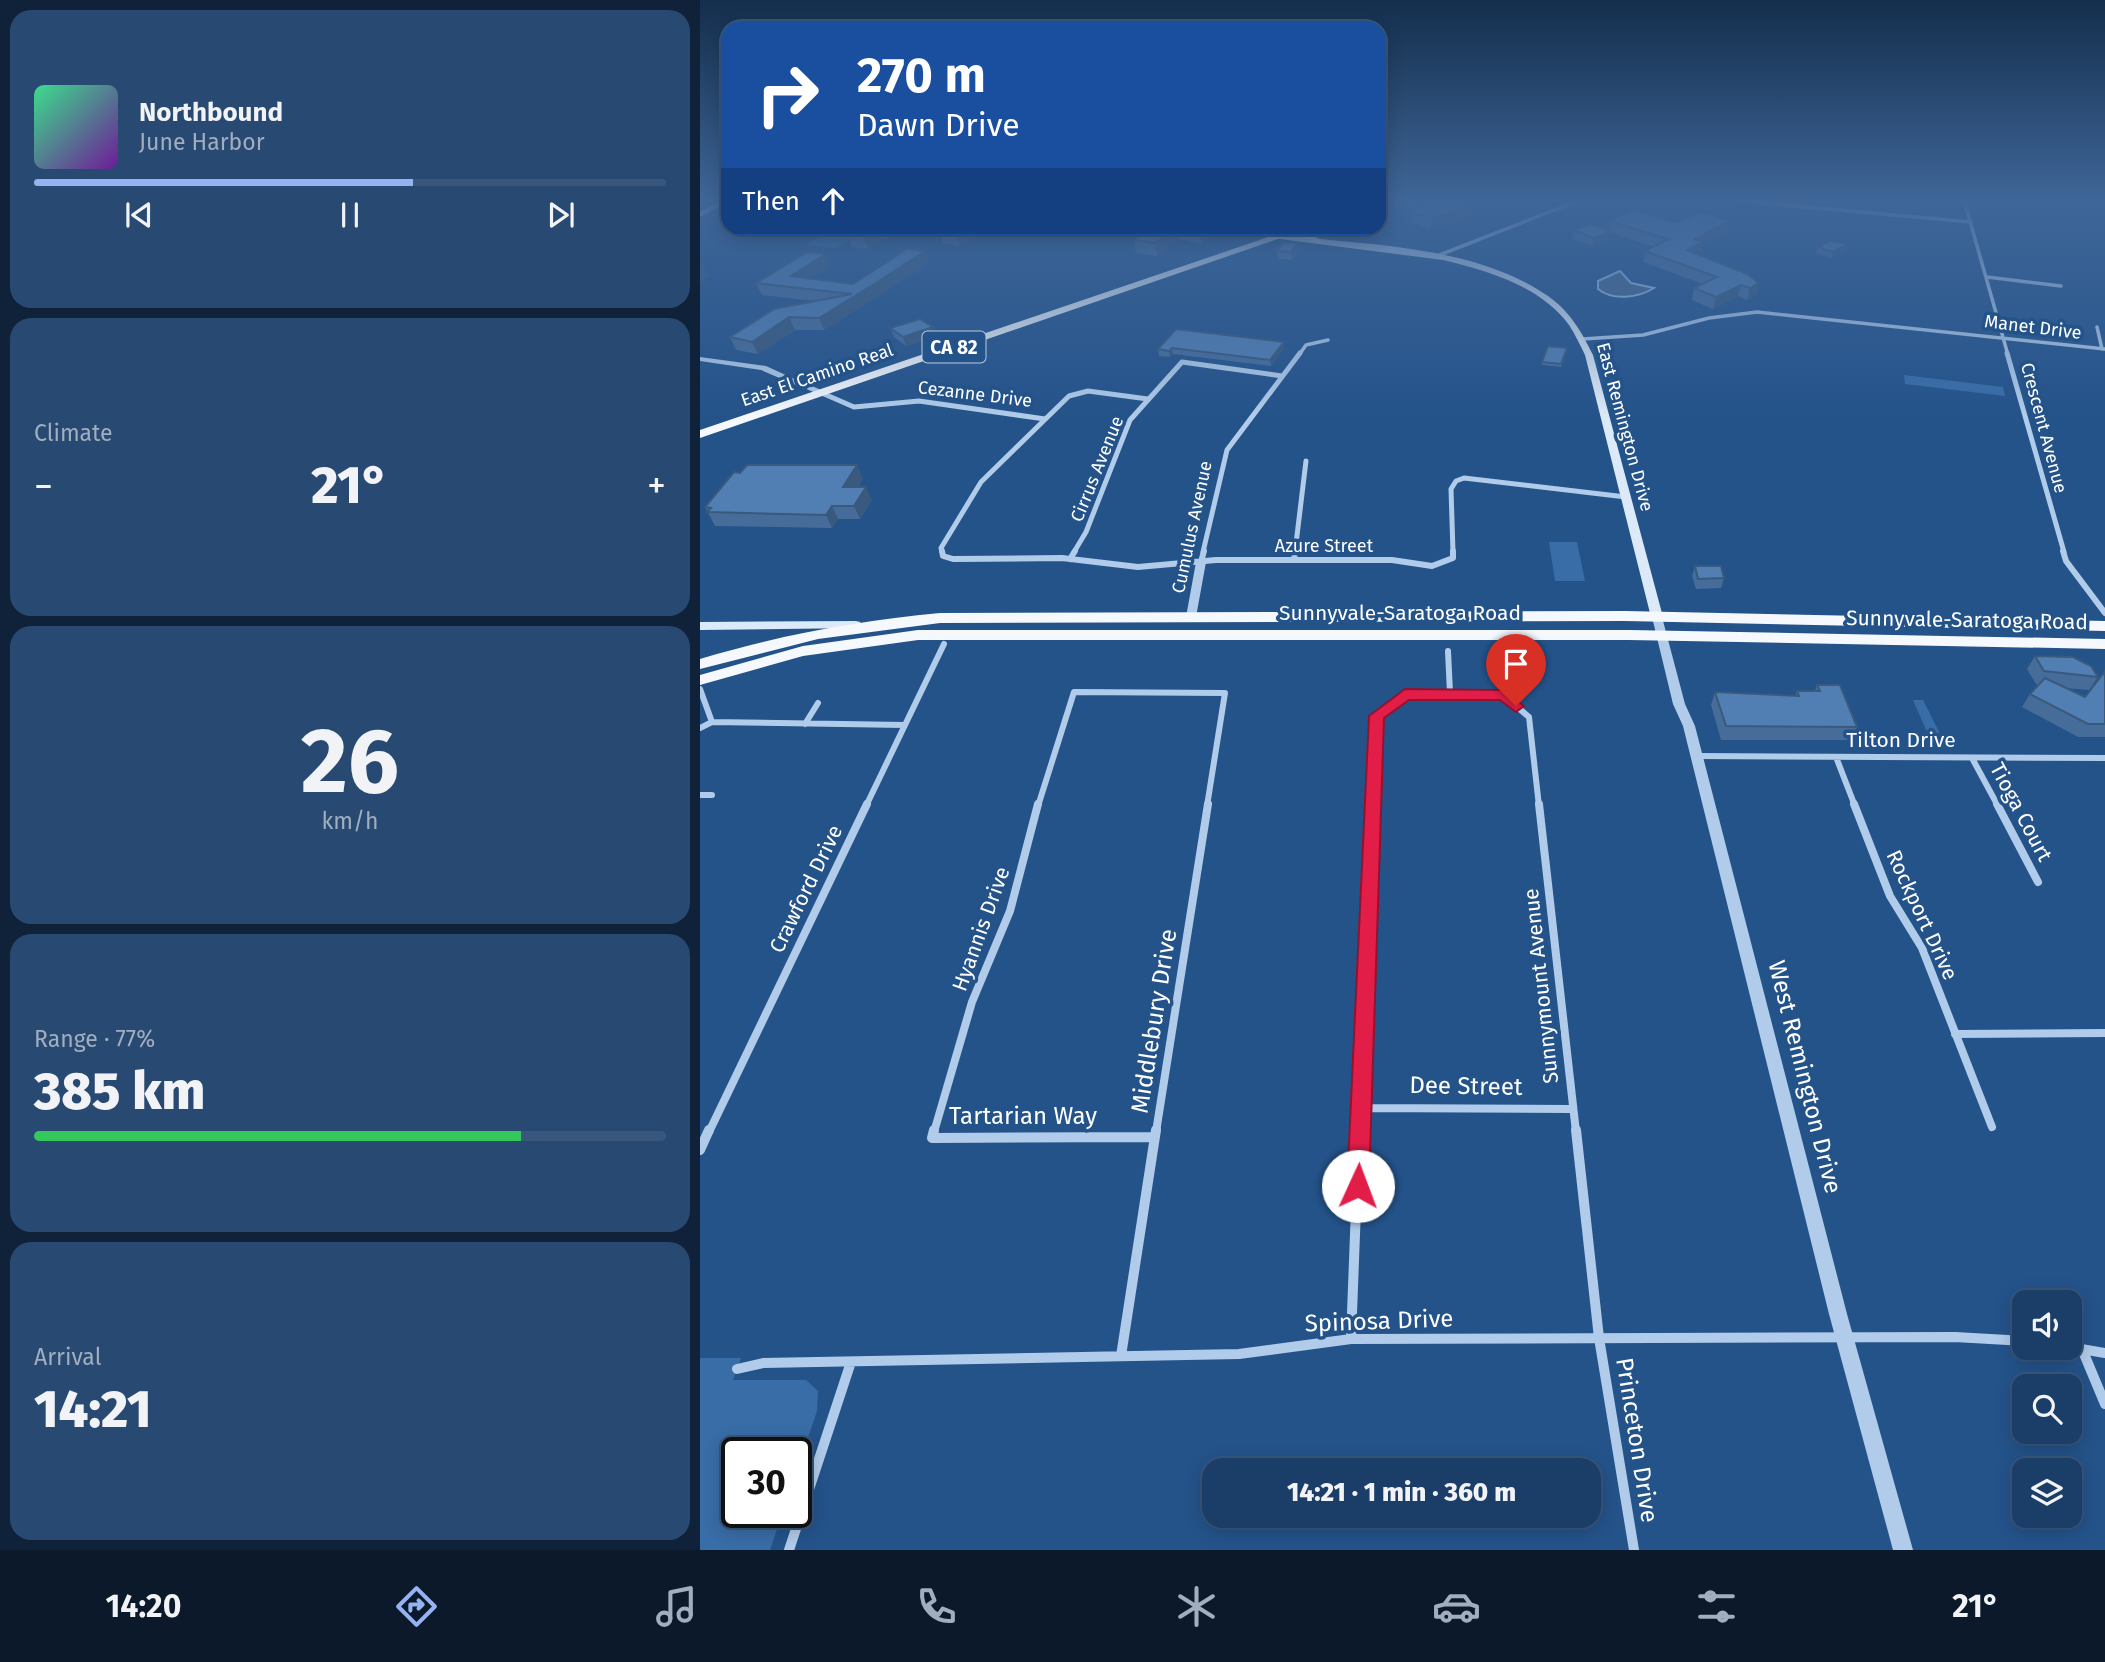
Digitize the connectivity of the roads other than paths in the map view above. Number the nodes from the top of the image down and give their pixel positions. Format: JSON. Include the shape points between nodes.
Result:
{"nodes":[{"id":1,"x":1148,"y":272,"type":"edge"},
{"id":2,"x":1165,"y":272,"type":"edge"},
{"id":3,"x":1491,"y":272,"type":"edge"},
{"id":4,"x":1986,"y":272,"type":"edge"},
{"id":5,"x":1987,"y":277,"type":"junction"},
{"id":6,"x":2061,"y":286,"type":"dead end"},
{"id":7,"x":1078,"y":296,"type":"junction"},
{"id":8,"x":1019,"y":316,"type":"junction"},
{"id":9,"x":1040,"y":317,"type":"junction"},
{"id":10,"x":2097,"y":327,"type":"dead end"},
{"id":11,"x":983,"y":337,"type":"junction"},
{"id":12,"x":2003,"y":337,"type":"junction"},
{"id":13,"x":1583,"y":339,"type":"junction"},
{"id":14,"x":1328,"y":340,"type":"dead end"},
{"id":15,"x":2104,"y":349,"type":"edge"},
{"id":16,"x":700,"y":359,"type":"edge"},
{"id":17,"x":1282,"y":376,"type":"junction"},
{"id":18,"x":814,"y":390,"type":"junction"},
{"id":19,"x":1148,"y":399,"type":"junction"},
{"id":20,"x":1045,"y":419,"type":"junction"},
{"id":21,"x":700,"y":424,"type":"edge"},
{"id":22,"x":700,"y":434,"type":"edge"},
{"id":23,"x":1306,"y":461,"type":"dead end"},
{"id":24,"x":1626,"y":497,"type":"junction"},
{"id":25,"x":1070,"y":559,"type":"junction"},
{"id":26,"x":1294,"y":560,"type":"junction"},
{"id":27,"x":1201,"y":562,"type":"junction"},
{"id":28,"x":2105,"y":613,"type":"edge"},
{"id":29,"x":1191,"y":617,"type":"junction"},
{"id":30,"x":1657,"y":617,"type":"junction"},
{"id":31,"x":856,"y":625,"type":"junction"},
{"id":32,"x":700,"y":626,"type":"edge"},
{"id":33,"x":2105,"y":626,"type":"edge"},
{"id":34,"x":1662,"y":636,"type":"junction"},
{"id":35,"x":944,"y":644,"type":"dead end"},
{"id":36,"x":2105,"y":644,"type":"edge"},
{"id":37,"x":1448,"y":651,"type":"dead end"},
{"id":38,"x":700,"y":664,"type":"edge"},
{"id":39,"x":700,"y":680,"type":"edge"},
{"id":40,"x":700,"y":689,"type":"edge"},
{"id":41,"x":1225,"y":693,"type":"joint"},
{"id":42,"x":1450,"y":694,"type":"junction"},
{"id":43,"x":818,"y":703,"type":"dead end"},
{"id":44,"x":712,"y":722,"type":"junction"},
{"id":45,"x":806,"y":724,"type":"junction"},
{"id":46,"x":905,"y":725,"type":"junction"},
{"id":47,"x":700,"y":728,"type":"edge"},
{"id":48,"x":1697,"y":757,"type":"junction"},
{"id":49,"x":1836,"y":757,"type":"junction"},
{"id":50,"x":1972,"y":758,"type":"junction"},
{"id":51,"x":2105,"y":758,"type":"edge"},
{"id":52,"x":700,"y":795,"type":"edge"},
{"id":53,"x":712,"y":795,"type":"dead end"},
{"id":54,"x":2038,"y":882,"type":"dead end"},
{"id":55,"x":2105,"y":1033,"type":"edge"},
{"id":56,"x":1955,"y":1034,"type":"junction"},
{"id":57,"x":1360,"y":1108,"type":"junction"},
{"id":58,"x":1572,"y":1109,"type":"junction"},
{"id":59,"x":1992,"y":1127,"type":"dead end"},
{"id":60,"x":1155,"y":1137,"type":"junction"},
{"id":61,"x":933,"y":1138,"type":"joint"},
{"id":62,"x":700,"y":1150,"type":"edge"},
{"id":63,"x":1598,"y":1338,"type":"junction"},
{"id":64,"x":1351,"y":1339,"type":"junction"},
{"id":65,"x":1845,"y":1339,"type":"junction"},
{"id":66,"x":2012,"y":1340,"type":"edge"},
{"id":67,"x":2082,"y":1349,"type":"edge"},
{"id":68,"x":2105,"y":1353,"type":"edge"},
{"id":69,"x":1121,"y":1356,"type":"junction"},
{"id":70,"x":2082,"y":1360,"type":"edge"},
{"id":71,"x":850,"y":1362,"type":"junction"},
{"id":72,"x":737,"y":1369,"type":"dead end"},
{"id":73,"x":2105,"y":1404,"type":"edge"},
{"id":74,"x":789,"y":1550,"type":"edge"},
{"id":75,"x":1633,"y":1550,"type":"edge"},
{"id":76,"x":1903,"y":1550,"type":"edge"}],
"edges":[{"from":1,"to":7,"type":"main road","name":"East El Camino Real","number":"CA 82"},
{"from":2,"to":9,"type":"main road","name":"East El Camino Real","number":"CA 82"},
{"from":3,"to":13,"type":"main road","name":"East Remington Drive","via":[[1542,297],[1565,315]]},
{"from":4,"to":5,"type":"street","name":"Crescent Avenue"},
{"from":5,"to":6,"type":"street"},
{"from":5,"to":12,"type":"street","name":"Crescent Avenue"},
{"from":7,"to":8,"type":"main road","name":"East El Camino Real","number":"CA 82"},
{"from":7,"to":9,"type":"main road","via":[[1079,300]]},
{"from":8,"to":11,"type":"main road"},
{"from":8,"to":18,"type":"main road","name":"East El Camino Real","number":"CA 82"},
{"from":9,"to":11,"type":"main road","name":"East El Camino Real","number":"CA 82"},
{"from":10,"to":15,"type":"street"},
{"from":11,"to":18,"type":"main road","name":"East El Camino Real","number":"CA 82"},
{"from":12,"to":13,"type":"street","name":"Manet Drive","via":[[1757,312],[1725,314],[1643,335]]},
{"from":12,"to":15,"type":"street","name":"Manet Drive"},
{"from":12,"to":28,"type":"street","name":"Crescent Avenue","via":[[2066,561]]},
{"from":13,"to":24,"type":"main road","name":"East Remington Drive"},
{"from":14,"to":17,"type":"street","name":"Cumulus Avenue","via":[[1306,345]]},
{"from":16,"to":18,"type":"street","name":"Cezanne Drive","via":[[763,368]]},
{"from":17,"to":19,"type":"street","name":"Cirrus Avenue","via":[[1182,362]]},
{"from":17,"to":27,"type":"street","name":"Cumulus Avenue","via":[[1227,450]]},
{"from":18,"to":20,"type":"street","name":"Cezanne Drive","via":[[854,407],[919,401]]},
{"from":18,"to":21,"type":"main road","name":"East El Camino Real","number":"CA 82"},
{"from":18,"to":22,"type":"main road","name":"East El Camino Real","number":"CA 82"},
{"from":19,"to":20,"type":"street","via":[[1081,391]]},
{"from":19,"to":25,"type":"street","name":"Cirrus Avenue","via":[[1123,430],[1086,533]]},
{"from":20,"to":25,"type":"street","name":"Azure Street","via":[[972,494],[941,548],[943,556],[954,559]]},
{"from":23,"to":26,"type":"street"},
{"from":24,"to":26,"type":"street","name":"Azure Street","via":[[1464,478],[1451,489],[1454,554],[1444,564]]},
{"from":24,"to":30,"type":"main road","name":"East Remington Drive"},
{"from":25,"to":27,"type":"street","name":"Azure Street","via":[[1138,567]]},
{"from":26,"to":27,"type":"street","name":"Azure Street"},
{"from":27,"to":29,"type":"street","name":"Cumulus Avenue"},
{"from":29,"to":30,"type":"main road","name":"Sunnyvale-Saratoga Road"},
{"from":29,"to":31,"type":"main road","name":"Sunnyvale-Saratoga Road","via":[[940,618]]},
{"from":30,"to":33,"type":"main road","name":"Sunnyvale-Saratoga Road"},
{"from":30,"to":34,"type":"street","name":"West Remington Drive"},
{"from":31,"to":32,"type":"main road","name":"Sunnyvale-Saratoga Road"},
{"from":31,"to":38,"type":"main road"},
{"from":34,"to":36,"type":"main road","name":"Sunnyvale-Saratoga Road"},
{"from":34,"to":39,"type":"main road","name":"Sunnyvale-Saratoga Road","via":[[918,635],[803,651]]},
{"from":34,"to":48,"type":"street","name":"West Remington Drive"},
{"from":35,"to":46,"type":"street","name":"Crawford Drive"},
{"from":37,"to":42,"type":"street"},
{"from":40,"to":44,"type":"street"},
{"from":41,"to":60,"type":"street","name":"Middlebury Drive"},
{"from":41,"to":61,"type":"street","name":"Hyannis Drive","via":[[1074,692],[1010,911],[972,1002]]},
{"from":42,"to":57,"type":"street","name":"Sunnymount Avenue","via":[[1405,695],[1377,716]]},
{"from":42,"to":58,"type":"street","name":"Sunnymount Avenue","via":[[1503,695],[1529,718]]},
{"from":43,"to":45,"type":"street"},
{"from":44,"to":45,"type":"street"},
{"from":44,"to":47,"type":"street"},
{"from":45,"to":46,"type":"street"},
{"from":46,"to":62,"type":"street","name":"Crawford Drive"},
{"from":48,"to":49,"type":"street","name":"Tilton Drive"},
{"from":48,"to":65,"type":"street","name":"West Remington Drive"},
{"from":49,"to":50,"type":"street","name":"Tilton Drive"},
{"from":49,"to":56,"type":"street","name":"Rockport Drive","via":[[1890,896],[1922,948]]},
{"from":50,"to":51,"type":"street","name":"Tilton Drive"},
{"from":50,"to":54,"type":"street","name":"Tioga Court"},
{"from":52,"to":53,"type":"street"},
{"from":55,"to":56,"type":"street"},
{"from":56,"to":59,"type":"street","name":"Rockport Drive"},
{"from":57,"to":58,"type":"street","name":"Dee Street"},
{"from":57,"to":64,"type":"street"},
{"from":58,"to":63,"type":"street","name":"Sunnymount Avenue"},
{"from":60,"to":61,"type":"street","name":"Tartarian Way"},
{"from":60,"to":69,"type":"street","name":"Middlebury Drive"},
{"from":63,"to":64,"type":"street","name":"Spinosa Drive"},
{"from":63,"to":65,"type":"street","name":"Spinosa Drive"},
{"from":63,"to":75,"type":"street","name":"Princeton Drive"},
{"from":64,"to":69,"type":"street","name":"Spinosa Drive","via":[[1239,1353]]},
{"from":65,"to":66,"type":"street","name":"Spinosa Drive"},
{"from":65,"to":76,"type":"street","name":"West Remington Drive"},
{"from":67,"to":68,"type":"street"},
{"from":69,"to":71,"type":"street","name":"Spinosa Drive"},
{"from":70,"to":73,"type":"street"},
{"from":71,"to":72,"type":"street","name":"Spinosa Drive","via":[[763,1363]]},
{"from":71,"to":74,"type":"street"}]}
